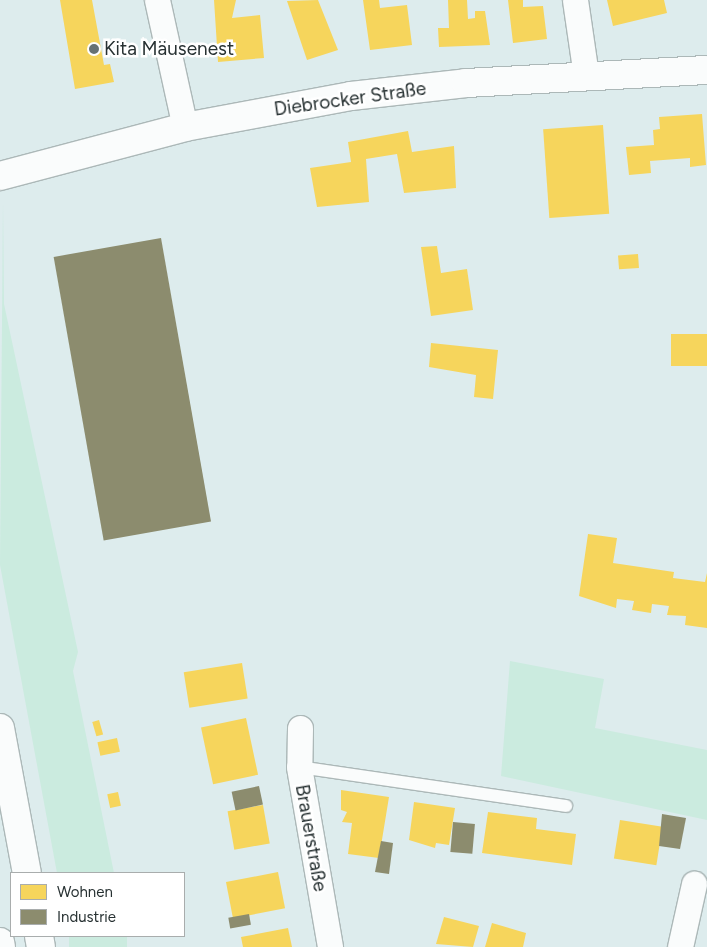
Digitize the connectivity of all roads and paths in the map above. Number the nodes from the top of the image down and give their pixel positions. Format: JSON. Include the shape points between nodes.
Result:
{"nodes":[{"id":1,"x":157,"y":0,"type":"edge"},
{"id":2,"x":575,"y":0,"type":"edge"},
{"id":3,"x":707,"y":70,"type":"edge"},
{"id":4,"x":586,"y":75,"type":"junction"},
{"id":5,"x":185,"y":127,"type":"junction"},
{"id":6,"x":0,"y":176,"type":"edge"},
{"id":7,"x":0,"y":728,"type":"edge"},
{"id":8,"x":300,"y":728,"type":"dead end"},
{"id":9,"x":299,"y":767,"type":"junction"},
{"id":10,"x":566,"y":806,"type":"dead end"},
{"id":11,"x":27,"y":872,"type":"edge"},
{"id":12,"x":694,"y":884,"type":"dead end"},
{"id":13,"x":0,"y":942,"type":"edge"},
{"id":14,"x":1,"y":947,"type":"edge"},
{"id":15,"x":330,"y":947,"type":"edge"},
{"id":16,"x":680,"y":947,"type":"edge"}],
"edges":[{"from":1,"to":5,"type":"street"},
{"from":2,"to":4,"type":"street"},
{"from":3,"to":4,"type":"main road","name":"Diebrocker Straße"},
{"from":4,"to":5,"type":"main road","name":"Diebrocker Straße","via":[[351,96]]},
{"from":5,"to":6,"type":"main road","name":"Diebrocker Straße"},
{"from":7,"to":11,"type":"main road"},
{"from":8,"to":9,"type":"street","name":"Brauerstraße"},
{"from":9,"to":10,"type":"lane"},
{"from":9,"to":15,"type":"street","name":"Brauerstraße"},
{"from":12,"to":16,"type":"street"},
{"from":13,"to":14,"type":"main road"}]}
